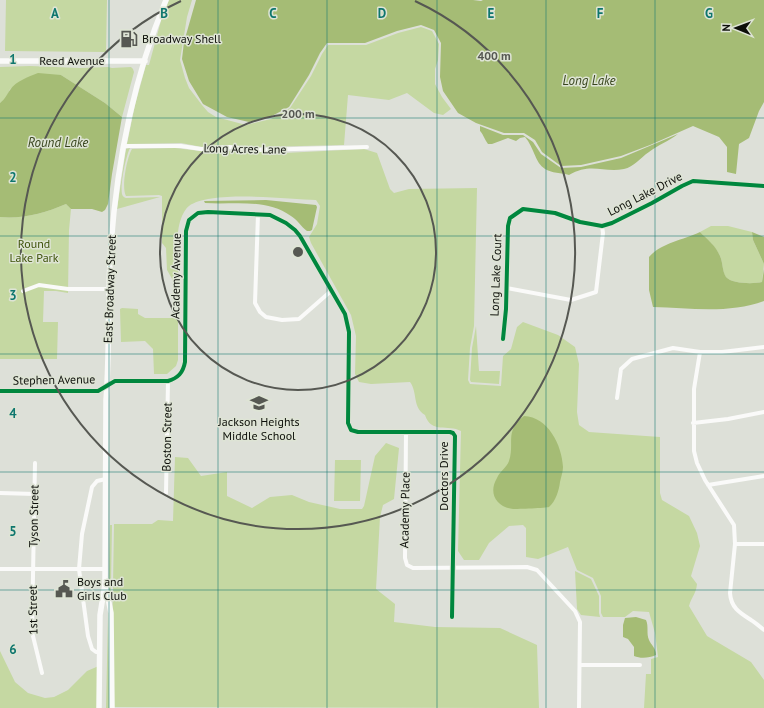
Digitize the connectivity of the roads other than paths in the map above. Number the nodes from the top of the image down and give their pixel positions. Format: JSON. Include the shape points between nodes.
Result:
{"nodes":[{"id":1,"x":166,"y":0,"type":"edge"},
{"id":2,"x":0,"y":61,"type":"edge"},
{"id":3,"x":145,"y":61,"type":"junction"},
{"id":4,"x":124,"y":146,"type":"junction"},
{"id":5,"x":367,"y":147,"type":"dead end"},
{"id":6,"x":764,"y":186,"type":"edge"},
{"id":7,"x":258,"y":214,"type":"junction"},
{"id":8,"x":514,"y":215,"type":"joint"},
{"id":9,"x":602,"y":226,"type":"junction"},
{"id":10,"x":507,"y":288,"type":"junction"},
{"id":11,"x":109,"y":289,"type":"junction"},
{"id":12,"x":331,"y":290,"type":"junction"},
{"id":13,"x":23,"y":291,"type":"dead end"},
{"id":14,"x":503,"y":339,"type":"dead end"},
{"id":15,"x":764,"y":347,"type":"edge"},
{"id":16,"x":700,"y":352,"type":"junction"},
{"id":17,"x":168,"y":381,"type":"junction"},
{"id":18,"x":107,"y":386,"type":"junction"},
{"id":19,"x":0,"y":391,"type":"edge"},
{"id":20,"x":617,"y":398,"type":"dead end"},
{"id":21,"x":764,"y":412,"type":"edge"},
{"id":22,"x":694,"y":422,"type":"junction"},
{"id":23,"x":406,"y":431,"type":"junction"},
{"id":24,"x":35,"y":463,"type":"dead end"},
{"id":25,"x":764,"y":476,"type":"edge"},
{"id":26,"x":106,"y":479,"type":"junction"},
{"id":27,"x":708,"y":485,"type":"junction"},
{"id":28,"x":166,"y":493,"type":"dead end"},
{"id":29,"x":0,"y":494,"type":"edge"},
{"id":30,"x":35,"y":494,"type":"junction"},
{"id":31,"x":735,"y":544,"type":"junction"},
{"id":32,"x":764,"y":544,"type":"edge"},
{"id":33,"x":453,"y":568,"type":"junction"},
{"id":34,"x":0,"y":569,"type":"edge"},
{"id":35,"x":79,"y":569,"type":"junction"},
{"id":36,"x":105,"y":569,"type":"junction"},
{"id":37,"x":33,"y":570,"type":"junction"},
{"id":38,"x":104,"y":584,"type":"junction"},
{"id":39,"x":452,"y":617,"type":"dead end"},
{"id":40,"x":764,"y":630,"type":"edge"},
{"id":41,"x":100,"y":652,"type":"junction"},
{"id":42,"x":580,"y":665,"type":"junction"},
{"id":43,"x":640,"y":665,"type":"dead end"},
{"id":44,"x":42,"y":673,"type":"dead end"},
{"id":45,"x":99,"y":708,"type":"edge"},
{"id":46,"x":112,"y":708,"type":"edge"},
{"id":47,"x":579,"y":708,"type":"edge"}],
"edges":[{"from":1,"to":3,"type":"main road","name":"East Broadway Street"},
{"from":2,"to":3,"type":"main road","name":"Reed Avenue"},
{"from":3,"to":4,"type":"main road","name":"East Broadway Street"},
{"from":4,"to":5,"type":"street","name":"Long Acres Lane","via":[[181,146],[201,149],[229,147],[258,150]]},
{"from":4,"to":11,"type":"main road","name":"East Broadway Street","via":[[110,246]]},
{"from":6,"to":9,"type":"street","name":"Long Lake Drive","via":[[693,181]]},
{"from":7,"to":12,"type":"street","name":"Academy Avenue","via":[[270,215],[295,230]]},
{"from":7,"to":12,"type":"street","via":[[255,303],[260,312],[266,317],[282,320],[299,319]]},
{"from":7,"to":17,"type":"street","name":"Academy Avenue","via":[[208,212],[198,213],[189,220],[186,231],[184,369],[181,374]]},
{"from":8,"to":9,"type":"street","name":"Long Lake Drive","via":[[523,209],[540,211]]},
{"from":8,"to":10,"type":"street","name":"Long Lake Court","via":[[510,218],[508,226]]},
{"from":9,"to":10,"type":"street","via":[[596,292],[571,300]]},
{"from":10,"to":14,"type":"street","name":"Long Lake Court"},
{"from":11,"to":13,"type":"street","via":[[68,289],[40,285]]},
{"from":11,"to":18,"type":"main road","name":"East Broadway Street"},
{"from":12,"to":23,"type":"street","name":"Academy Avenue","via":[[345,314],[349,332],[348,423],[351,430]]},
{"from":15,"to":16,"type":"street"},
{"from":16,"to":20,"type":"street","via":[[673,348],[632,359],[621,369]]},
{"from":16,"to":22,"type":"street","via":[[694,389]]},
{"from":17,"to":18,"type":"street","via":[[115,381]]},
{"from":17,"to":28,"type":"street","name":"Boston Street"},
{"from":18,"to":19,"type":"street","name":"Stephen Avenue","via":[[98,391]]},
{"from":18,"to":26,"type":"main road","name":"East Broadway Street"},
{"from":21,"to":22,"type":"street"},
{"from":22,"to":27,"type":"street","via":[[694,451]]},
{"from":23,"to":33,"type":"street","name":"Academy Place","via":[[407,564],[413,568]]},
{"from":23,"to":33,"type":"street","name":"Doctors Drive","via":[[450,432],[455,436]]},
{"from":24,"to":30,"type":"street","name":"Tyson Street"},
{"from":25,"to":27,"type":"street"},
{"from":26,"to":35,"type":"street","via":[[97,481],[92,487],[82,534]]},
{"from":26,"to":36,"type":"main road","name":"East Broadway Street"},
{"from":27,"to":31,"type":"street","via":[[734,525]]},
{"from":29,"to":30,"type":"street"},
{"from":30,"to":37,"type":"street","name":"Tyson Street"},
{"from":31,"to":32,"type":"street"},
{"from":31,"to":40,"type":"street","via":[[730,600],[740,614]]},
{"from":33,"to":39,"type":"street"},
{"from":33,"to":42,"type":"street","via":[[527,567],[537,570],[579,617]]},
{"from":34,"to":37,"type":"street"},
{"from":35,"to":36,"type":"street"},
{"from":35,"to":37,"type":"street"},
{"from":35,"to":41,"type":"street","via":[[88,636],[92,649]]},
{"from":36,"to":38,"type":"main road","name":"East Broadway Street"},
{"from":37,"to":44,"type":"street","name":"1st Street","via":[[32,632]]},
{"from":38,"to":41,"type":"main road","name":"East Broadway Street","via":[[100,615]]},
{"from":38,"to":46,"type":"main road","name":"East Broadway Street","via":[[111,613]]},
{"from":41,"to":45,"type":"main road","name":"East Broadway Street"},
{"from":42,"to":43,"type":"street"},
{"from":42,"to":47,"type":"street"}]}
